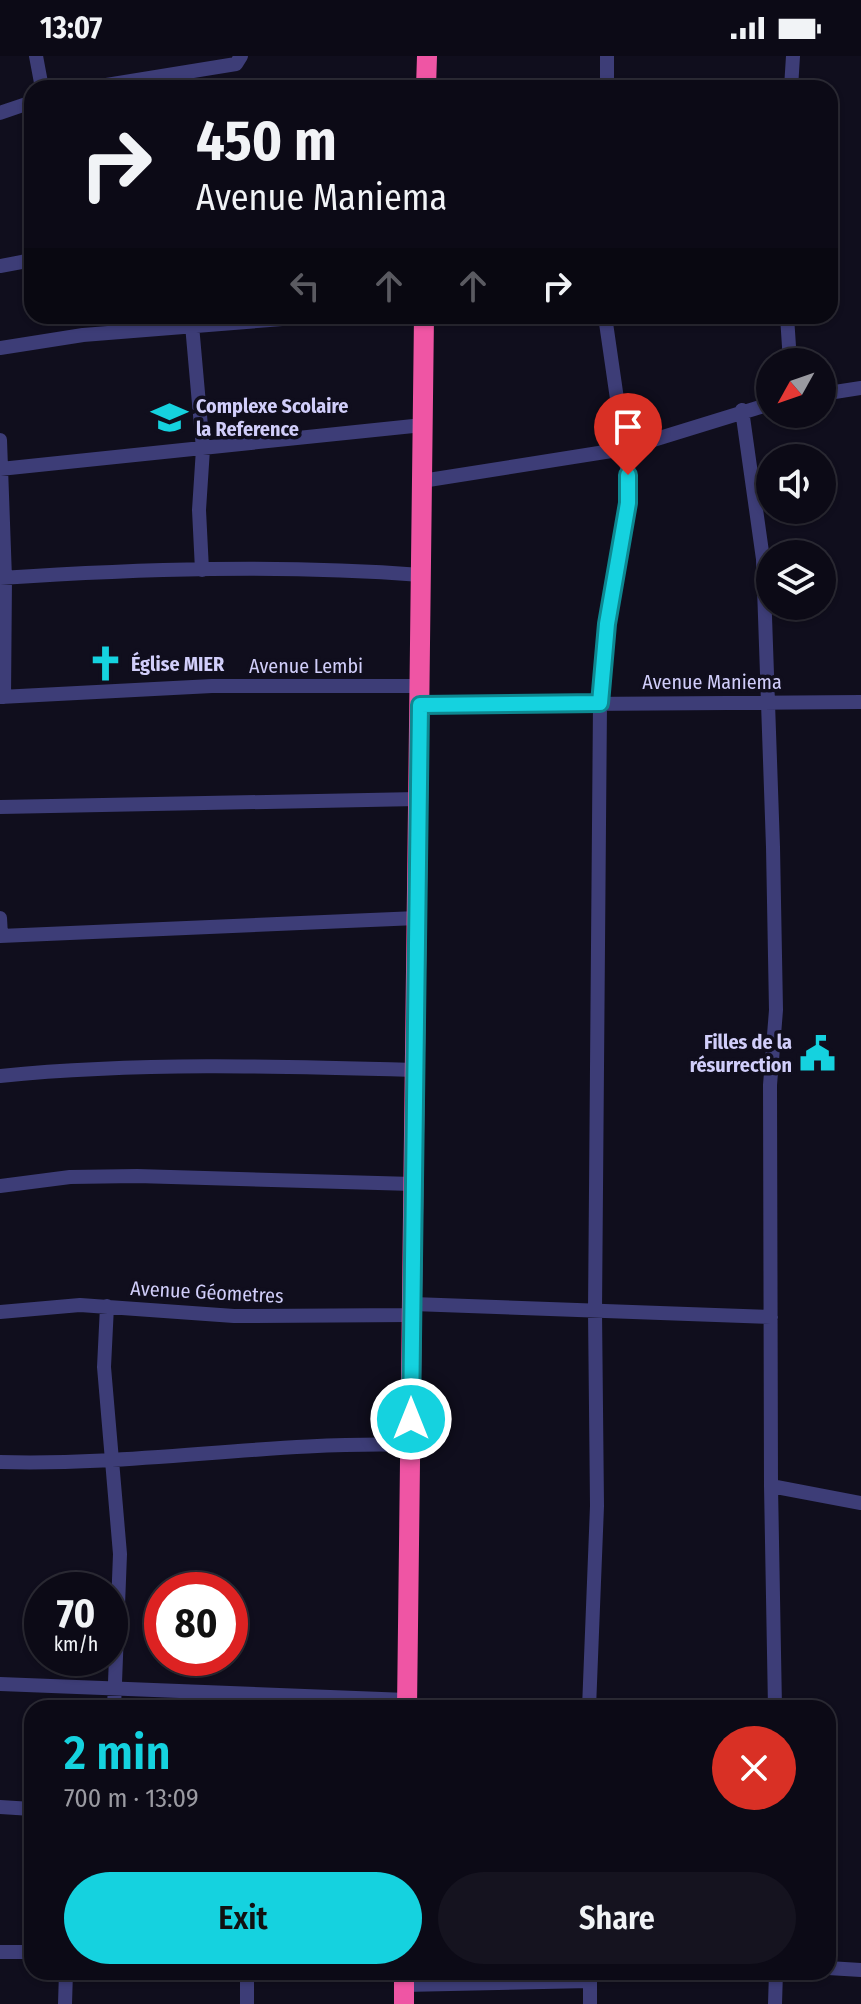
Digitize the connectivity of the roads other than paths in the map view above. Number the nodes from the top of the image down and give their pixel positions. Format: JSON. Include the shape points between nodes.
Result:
{"nodes":[{"id":1,"x":36,"y":56,"type":"edge"},
{"id":2,"x":241,"y":56,"type":"edge"},
{"id":3,"x":427,"y":56,"type":"edge"},
{"id":4,"x":607,"y":56,"type":"edge"},
{"id":5,"x":793,"y":56,"type":"edge"},
{"id":6,"x":40,"y":80,"type":"edge"},
{"id":7,"x":139,"y":80,"type":"edge"},
{"id":8,"x":426,"y":80,"type":"edge"},
{"id":9,"x":607,"y":80,"type":"edge"},
{"id":10,"x":792,"y":80,"type":"edge"},
{"id":11,"x":24,"y":105,"type":"edge"},
{"id":12,"x":0,"y":113,"type":"edge"},
{"id":13,"x":24,"y":262,"type":"edge"},
{"id":14,"x":0,"y":266,"type":"edge"},
{"id":15,"x":179,"y":324,"type":"edge"},
{"id":16,"x":196,"y":324,"type":"edge"},
{"id":17,"x":424,"y":324,"type":"edge"},
{"id":18,"x":606,"y":324,"type":"edge"},
{"id":19,"x":788,"y":324,"type":"edge"},
{"id":20,"x":0,"y":348,"type":"edge"},
{"id":21,"x":789,"y":348,"type":"edge"},
{"id":22,"x":861,"y":388,"type":"edge"},
{"id":23,"x":836,"y":392,"type":"edge"},
{"id":24,"x":756,"y":407,"type":"edge"},
{"id":25,"x":742,"y":410,"type":"junction"},
{"id":26,"x":423,"y":425,"type":"junction"},
{"id":27,"x":0,"y":440,"type":"edge"},
{"id":28,"x":203,"y":449,"type":"junction"},
{"id":29,"x":624,"y":449,"type":"junction"},
{"id":30,"x":0,"y":469,"type":"edge"},
{"id":31,"x":422,"y":481,"type":"junction"},
{"id":32,"x":202,"y":570,"type":"junction"},
{"id":33,"x":421,"y":575,"type":"junction"},
{"id":34,"x":2,"y":578,"type":"edge"},
{"id":35,"x":420,"y":696,"type":"junction"},
{"id":36,"x":2,"y":697,"type":"edge"},
{"id":37,"x":769,"y":702,"type":"junction"},
{"id":38,"x":861,"y":702,"type":"edge"},
{"id":39,"x":600,"y":703,"type":"junction"},
{"id":40,"x":418,"y":799,"type":"junction"},
{"id":41,"x":0,"y":807,"type":"edge"},
{"id":42,"x":0,"y":918,"type":"edge"},
{"id":43,"x":417,"y":918,"type":"junction"},
{"id":44,"x":1,"y":936,"type":"edge"},
{"id":45,"x":415,"y":1070,"type":"junction"},
{"id":46,"x":0,"y":1076,"type":"edge"},
{"id":47,"x":413,"y":1184,"type":"junction"},
{"id":48,"x":0,"y":1186,"type":"edge"},
{"id":49,"x":107,"y":1306,"type":"junction"},
{"id":50,"x":412,"y":1310,"type":"junction"},
{"id":51,"x":595,"y":1311,"type":"junction"},
{"id":52,"x":0,"y":1312,"type":"edge"},
{"id":53,"x":771,"y":1317,"type":"junction"},
{"id":54,"x":411,"y":1445,"type":"junction"},
{"id":55,"x":0,"y":1462,"type":"edge"},
{"id":56,"x":114,"y":1462,"type":"junction"},
{"id":57,"x":771,"y":1486,"type":"junction"},
{"id":58,"x":861,"y":1503,"type":"edge"},
{"id":59,"x":0,"y":1684,"type":"edge"},
{"id":60,"x":114,"y":1689,"type":"junction"},
{"id":61,"x":114,"y":1700,"type":"edge"},
{"id":62,"x":329,"y":1700,"type":"edge"},
{"id":63,"x":407,"y":1700,"type":"edge"},
{"id":64,"x":589,"y":1700,"type":"edge"},
{"id":65,"x":775,"y":1700,"type":"edge"},
{"id":66,"x":0,"y":1807,"type":"edge"},
{"id":67,"x":24,"y":1808,"type":"edge"},
{"id":68,"x":0,"y":1952,"type":"edge"},
{"id":69,"x":24,"y":1952,"type":"edge"},
{"id":70,"x":836,"y":1968,"type":"edge"},
{"id":71,"x":861,"y":1970,"type":"edge"},
{"id":72,"x":66,"y":1980,"type":"edge"},
{"id":73,"x":247,"y":1980,"type":"edge"},
{"id":74,"x":522,"y":1980,"type":"edge"},
{"id":75,"x":590,"y":1980,"type":"edge"},
{"id":76,"x":776,"y":1980,"type":"edge"},
{"id":77,"x":404,"y":1987,"type":"edge"},
{"id":78,"x":65,"y":2004,"type":"edge"},
{"id":79,"x":247,"y":2004,"type":"edge"},
{"id":80,"x":590,"y":2004,"type":"edge"},
{"id":81,"x":775,"y":2004,"type":"edge"}],
"edges":[{"from":1,"to":6,"type":"street"},
{"from":2,"to":7,"type":"street","via":[[236,64]]},
{"from":3,"to":8,"type":"highway"},
{"from":4,"to":9,"type":"street"},
{"from":5,"to":10,"type":"street"},
{"from":11,"to":12,"type":"street"},
{"from":13,"to":14,"type":"street"},
{"from":15,"to":20,"type":"street"},
{"from":16,"to":28,"type":"street"},
{"from":17,"to":26,"type":"highway"},
{"from":18,"to":29,"type":"street"},
{"from":19,"to":21,"type":"street"},
{"from":22,"to":23,"type":"street"},
{"from":24,"to":25,"type":"street"},
{"from":25,"to":29,"type":"street"},
{"from":25,"to":37,"type":"street","via":[[763,559]]},
{"from":26,"to":28,"type":"street"},
{"from":26,"to":31,"type":"highway"},
{"from":27,"to":30,"type":"street"},
{"from":28,"to":30,"type":"street"},
{"from":28,"to":32,"type":"street"},
{"from":29,"to":31,"type":"street"},
{"from":29,"to":39,"type":"street","via":[[628,503],[607,624]]},
{"from":30,"to":34,"type":"street"},
{"from":31,"to":33,"type":"highway"},
{"from":32,"to":33,"type":"street"},
{"from":32,"to":34,"type":"street"},
{"from":33,"to":35,"type":"highway"},
{"from":34,"to":36,"type":"street"},
{"from":35,"to":36,"type":"street","name":"Avenue Lembi","via":[[212,686]]},
{"from":35,"to":39,"type":"street","name":"Avenue Maniema"},
{"from":35,"to":40,"type":"highway"},
{"from":37,"to":38,"type":"street","name":"Avenue Maniema"},
{"from":37,"to":39,"type":"street","name":"Avenue Maniema"},
{"from":37,"to":53,"type":"street","via":[[776,1010],[770,1085]]},
{"from":39,"to":51,"type":"street"},
{"from":40,"to":41,"type":"street"},
{"from":40,"to":43,"type":"highway"},
{"from":42,"to":44,"type":"street"},
{"from":43,"to":44,"type":"street"},
{"from":43,"to":45,"type":"highway"},
{"from":45,"to":46,"type":"street","via":[[143,1066]]},
{"from":45,"to":47,"type":"highway"},
{"from":47,"to":48,"type":"street","via":[[137,1176]]},
{"from":47,"to":50,"type":"highway"},
{"from":49,"to":50,"type":"street","name":"Avenue Géometres","via":[[246,1316]]},
{"from":49,"to":52,"type":"street","name":"Avenue Géometres"},
{"from":49,"to":56,"type":"street","via":[[104,1367]]},
{"from":50,"to":51,"type":"street","name":"Avenue Géometres"},
{"from":50,"to":54,"type":"highway"},
{"from":51,"to":53,"type":"street","name":"Avenue Géometres"},
{"from":51,"to":64,"type":"street","via":[[597,1506]]},
{"from":53,"to":57,"type":"street"},
{"from":54,"to":56,"type":"street","via":[[265,1448]]},
{"from":54,"to":63,"type":"highway"},
{"from":55,"to":56,"type":"street"},
{"from":56,"to":60,"type":"street","via":[[120,1554]]},
{"from":57,"to":58,"type":"street"},
{"from":57,"to":65,"type":"street"},
{"from":59,"to":60,"type":"street"},
{"from":60,"to":61,"type":"street"},
{"from":60,"to":62,"type":"street"},
{"from":66,"to":67,"type":"street"},
{"from":68,"to":69,"type":"street"},
{"from":70,"to":71,"type":"street"},
{"from":72,"to":78,"type":"street"},
{"from":73,"to":79,"type":"street"},
{"from":74,"to":77,"type":"street"},
{"from":75,"to":80,"type":"street"},
{"from":76,"to":81,"type":"street"}]}
